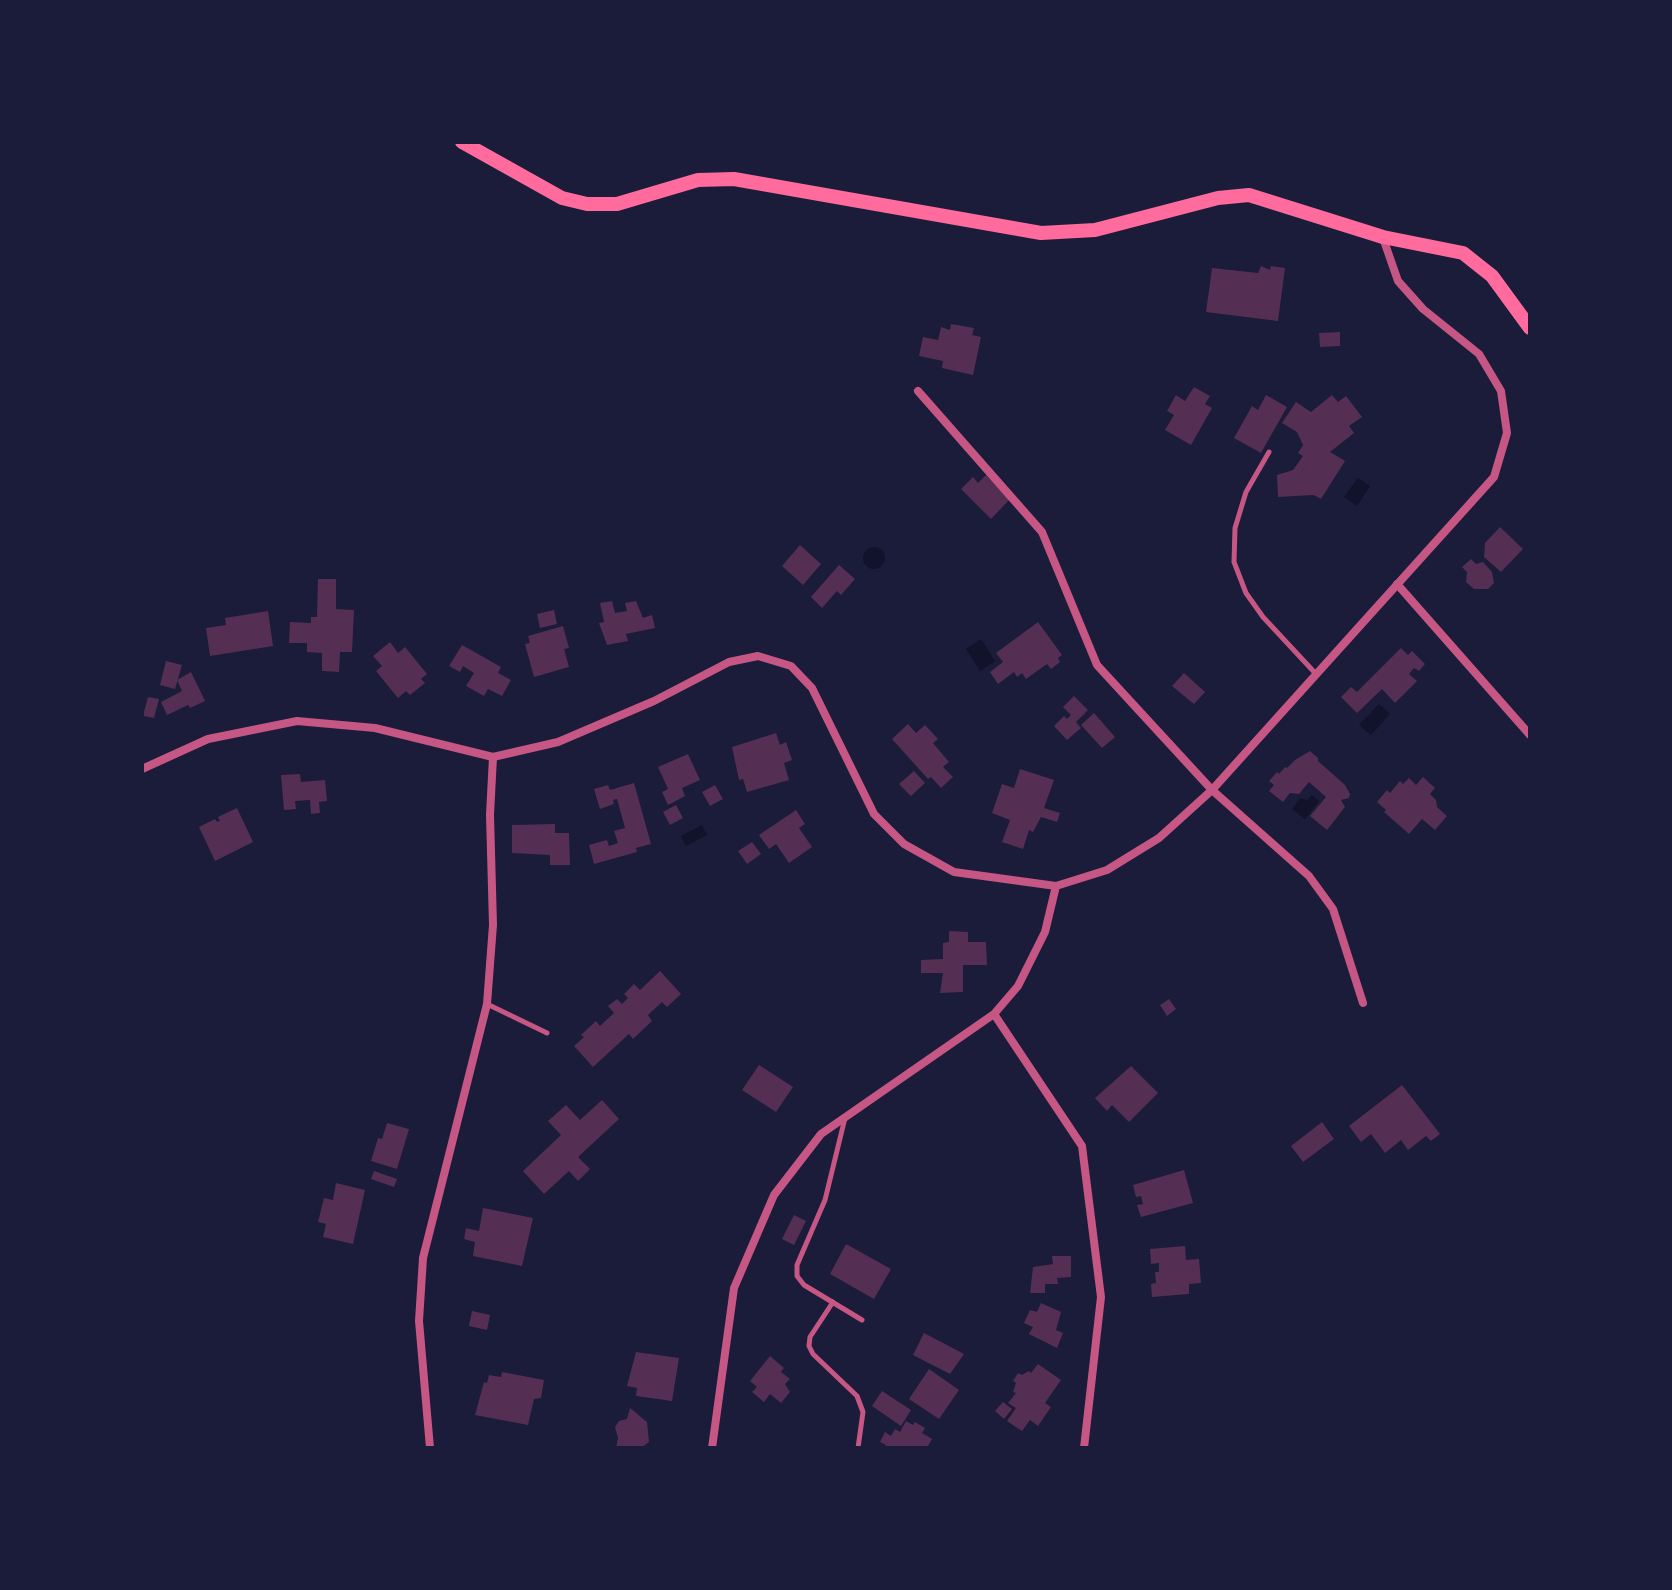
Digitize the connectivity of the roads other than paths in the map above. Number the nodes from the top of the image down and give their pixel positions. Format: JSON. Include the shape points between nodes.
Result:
{"nodes":[{"id":1,"x":462,"y":142,"type":"edge"},
{"id":2,"x":1383,"y":237,"type":"junction"},
{"id":3,"x":1530,"y":328,"type":"edge"},
{"id":4,"x":918,"y":391,"type":"dead end"},
{"id":5,"x":1269,"y":452,"type":"dead end"},
{"id":6,"x":1397,"y":584,"type":"junction"},
{"id":7,"x":1316,"y":674,"type":"junction"},
{"id":8,"x":1530,"y":735,"type":"edge"},
{"id":9,"x":493,"y":757,"type":"junction"},
{"id":10,"x":142,"y":769,"type":"edge"},
{"id":11,"x":1212,"y":790,"type":"junction"},
{"id":12,"x":1056,"y":886,"type":"junction"},
{"id":13,"x":1363,"y":1003,"type":"dead end"},
{"id":14,"x":487,"y":1004,"type":"junction"},
{"id":15,"x":994,"y":1014,"type":"junction"},
{"id":16,"x":547,"y":1033,"type":"dead end"},
{"id":17,"x":846,"y":1117,"type":"junction"},
{"id":18,"x":833,"y":1302,"type":"junction"},
{"id":19,"x":862,"y":1320,"type":"dead end"},
{"id":20,"x":430,"y":1448,"type":"edge"},
{"id":21,"x":712,"y":1448,"type":"edge"},
{"id":22,"x":858,"y":1448,"type":"edge"},
{"id":23,"x":1084,"y":1448,"type":"edge"}],
"edges":[{"from":1,"to":2,"type":"main road","via":[[562,198],[587,204],[617,204],[698,180],[734,179],[1041,233],[1095,230],[1249,195]]},
{"from":2,"to":3,"type":"main road","via":[[1463,253],[1492,276]]},
{"from":2,"to":6,"type":"street","via":[[1398,281],[1423,309],[1479,354],[1501,391],[1507,433],[1494,477]]},
{"from":4,"to":11,"type":"street","via":[[1042,532],[1097,665]]},
{"from":5,"to":7,"type":"lane","via":[[1246,492],[1235,528],[1234,562],[1263,617]]},
{"from":6,"to":7,"type":"street"},
{"from":6,"to":8,"type":"street"},
{"from":7,"to":11,"type":"street"},
{"from":9,"to":10,"type":"street","via":[[375,728],[297,721],[208,739]]},
{"from":9,"to":12,"type":"street","via":[[558,742],[729,662],[758,656],[791,666],[812,688],[874,814],[904,844],[954,872]]},
{"from":9,"to":14,"type":"street","via":[[493,925]]},
{"from":11,"to":12,"type":"street","via":[[1159,838],[1107,870]]},
{"from":11,"to":13,"type":"street","via":[[1309,876],[1333,909]]},
{"from":12,"to":15,"type":"street","via":[[1045,932],[1018,986]]},
{"from":14,"to":16,"type":"lane"},
{"from":14,"to":20,"type":"street","via":[[423,1258],[419,1321]]},
{"from":15,"to":17,"type":"street"},
{"from":15,"to":23,"type":"street","via":[[1082,1146],[1101,1297]]},
{"from":17,"to":18,"type":"lane","via":[[825,1200],[797,1265],[804,1285]]},
{"from":17,"to":21,"type":"street","via":[[821,1134],[774,1195],[734,1288]]},
{"from":18,"to":19,"type":"lane"},
{"from":18,"to":22,"type":"lane","via":[[809,1346],[857,1396],[863,1412]]}]}
